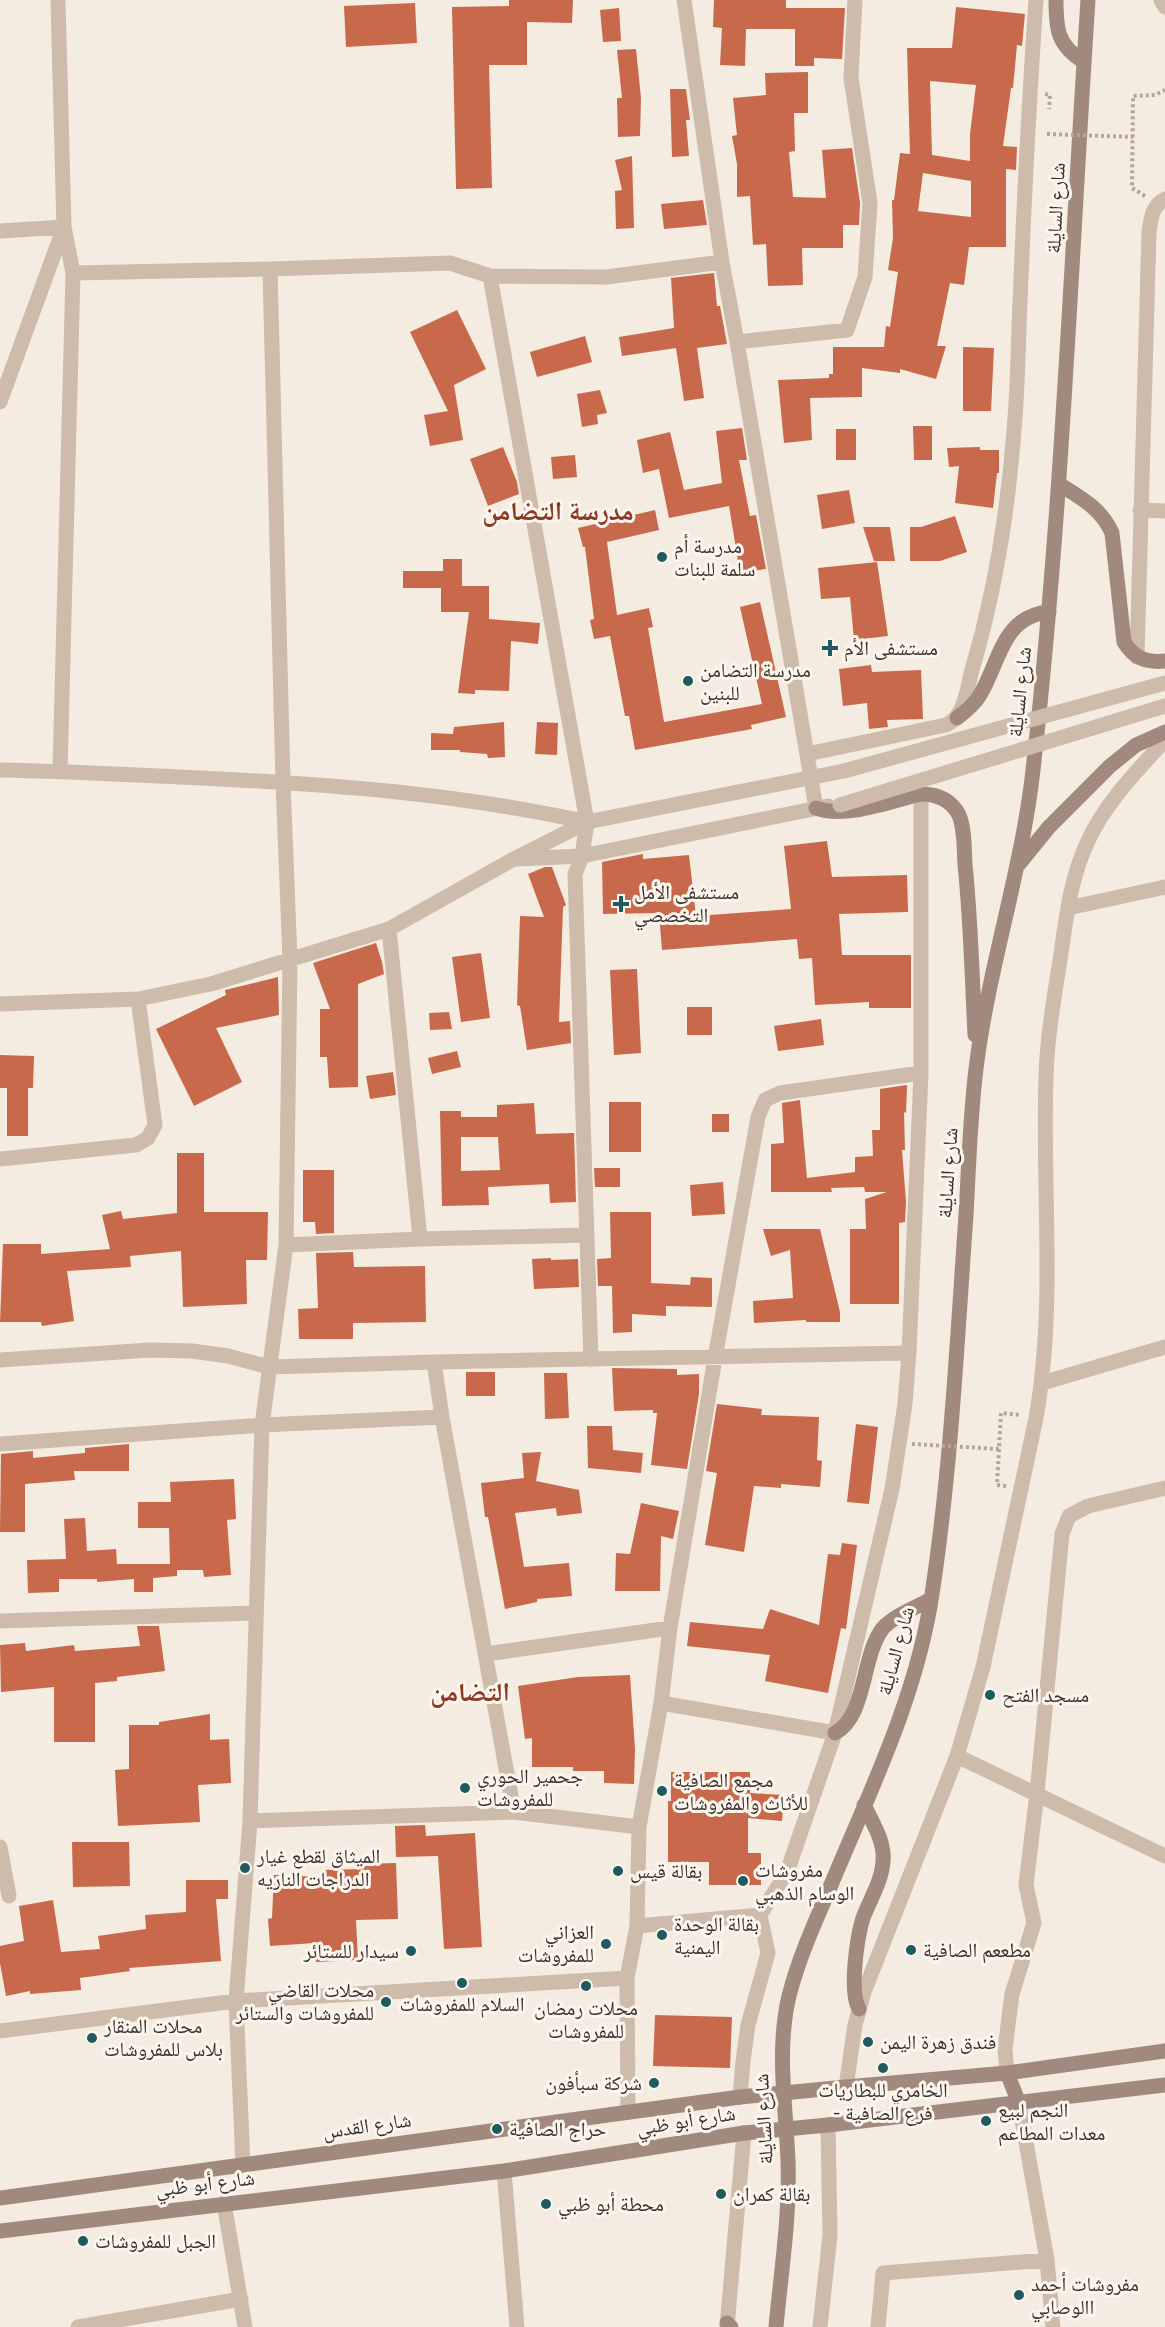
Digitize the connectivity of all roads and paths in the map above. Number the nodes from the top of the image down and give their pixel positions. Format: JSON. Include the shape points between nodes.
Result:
{"nodes":[{"id":1,"x":58,"y":0,"type":"edge"},
{"id":2,"x":684,"y":0,"type":"edge"},
{"id":3,"x":855,"y":0,"type":"edge"},
{"id":4,"x":1036,"y":0,"type":"edge"},
{"id":5,"x":1056,"y":0,"type":"edge"},
{"id":6,"x":1088,"y":0,"type":"edge"},
{"id":7,"x":1161,"y":0,"type":"edge"},
{"id":8,"x":1165,"y":7,"type":"edge"},
{"id":9,"x":1084,"y":62,"type":"junction"},
{"id":10,"x":1165,"y":90,"type":"edge"},
{"id":11,"x":1047,"y":134,"type":"dead end"},
{"id":12,"x":1132,"y":137,"type":"junction"},
{"id":13,"x":1132,"y":188,"type":"dead end"},
{"id":14,"x":1165,"y":199,"type":"edge"},
{"id":15,"x":64,"y":227,"type":"junction"},
{"id":16,"x":0,"y":231,"type":"edge"},
{"id":17,"x":722,"y":262,"type":"junction"},
{"id":18,"x":270,"y":269,"type":"junction"},
{"id":19,"x":73,"y":273,"type":"junction"},
{"id":20,"x":490,"y":276,"type":"junction"},
{"id":21,"x":737,"y":342,"type":"junction"},
{"id":22,"x":0,"y":402,"type":"edge"},
{"id":23,"x":1059,"y":484,"type":"junction"},
{"id":24,"x":1140,"y":510,"type":"junction"},
{"id":25,"x":1165,"y":511,"type":"edge"},
{"id":26,"x":1049,"y":612,"type":"junction"},
{"id":27,"x":1137,"y":657,"type":"junction"},
{"id":28,"x":1165,"y":661,"type":"edge"},
{"id":29,"x":1165,"y":683,"type":"edge"},
{"id":30,"x":1165,"y":706,"type":"edge"},
{"id":31,"x":957,"y":718,"type":"junction"},
{"id":32,"x":1165,"y":732,"type":"edge"},
{"id":33,"x":1165,"y":740,"type":"edge"},
{"id":34,"x":807,"y":754,"type":"junction"},
{"id":35,"x":0,"y":770,"type":"edge"},
{"id":36,"x":60,"y":771,"type":"junction"},
{"id":37,"x":811,"y":777,"type":"junction"},
{"id":38,"x":283,"y":782,"type":"junction"},
{"id":39,"x":921,"y":794,"type":"junction"},
{"id":40,"x":816,"y":808,"type":"junction"},
{"id":41,"x":587,"y":822,"type":"junction"},
{"id":42,"x":582,"y":856,"type":"junction"},
{"id":43,"x":512,"y":860,"type":"junction"},
{"id":44,"x":1019,"y":864,"type":"junction"},
{"id":45,"x":1165,"y":887,"type":"edge"},
{"id":46,"x":1068,"y":908,"type":"junction"},
{"id":47,"x":389,"y":929,"type":"junction"},
{"id":48,"x":290,"y":960,"type":"junction"},
{"id":49,"x":138,"y":999,"type":"junction"},
{"id":50,"x":0,"y":1004,"type":"edge"},
{"id":51,"x":977,"y":1064,"type":"junction"},
{"id":52,"x":921,"y":1073,"type":"junction"},
{"id":53,"x":0,"y":1159,"type":"edge"},
{"id":54,"x":587,"y":1235,"type":"junction"},
{"id":55,"x":420,"y":1239,"type":"junction"},
{"id":56,"x":286,"y":1245,"type":"junction"},
{"id":57,"x":1165,"y":1347,"type":"edge"},
{"id":58,"x":909,"y":1353,"type":"junction"},
{"id":59,"x":715,"y":1358,"type":"junction"},
{"id":60,"x":0,"y":1360,"type":"edge"},
{"id":61,"x":591,"y":1360,"type":"junction"},
{"id":62,"x":434,"y":1362,"type":"junction"},
{"id":63,"x":270,"y":1368,"type":"junction"},
{"id":64,"x":1042,"y":1383,"type":"junction"},
{"id":65,"x":1001,"y":1413,"type":"dead end"},
{"id":66,"x":442,"y":1417,"type":"junction"},
{"id":67,"x":262,"y":1425,"type":"junction"},
{"id":68,"x":0,"y":1444,"type":"edge"},
{"id":69,"x":912,"y":1444,"type":"dead end"},
{"id":70,"x":999,"y":1449,"type":"junction"},
{"id":71,"x":997,"y":1485,"type":"dead end"},
{"id":72,"x":1165,"y":1488,"type":"edge"},
{"id":73,"x":931,"y":1599,"type":"junction"},
{"id":74,"x":256,"y":1613,"type":"junction"},
{"id":75,"x":0,"y":1621,"type":"edge"},
{"id":76,"x":669,"y":1628,"type":"junction"},
{"id":77,"x":486,"y":1654,"type":"junction"},
{"id":78,"x":661,"y":1703,"type":"junction"},
{"id":79,"x":836,"y":1733,"type":"junction"},
{"id":80,"x":957,"y":1756,"type":"junction"},
{"id":81,"x":1037,"y":1793,"type":"junction"},
{"id":82,"x":864,"y":1805,"type":"junction"},
{"id":83,"x":514,"y":1812,"type":"junction"},
{"id":84,"x":250,"y":1821,"type":"junction"},
{"id":85,"x":639,"y":1827,"type":"junction"},
{"id":86,"x":0,"y":1847,"type":"edge"},
{"id":87,"x":1165,"y":1856,"type":"edge"},
{"id":88,"x":9,"y":1896,"type":"dead end"},
{"id":89,"x":760,"y":1915,"type":"junction"},
{"id":90,"x":637,"y":1926,"type":"junction"},
{"id":91,"x":627,"y":1978,"type":"junction"},
{"id":92,"x":236,"y":2001,"type":"junction"},
{"id":93,"x":859,"y":2008,"type":"junction"},
{"id":94,"x":0,"y":2031,"type":"edge"},
{"id":95,"x":1165,"y":2050,"type":"edge"},
{"id":96,"x":1007,"y":2073,"type":"junction"},
{"id":97,"x":1165,"y":2085,"type":"edge"},
{"id":98,"x":846,"y":2087,"type":"junction"},
{"id":99,"x":740,"y":2097,"type":"junction"},
{"id":100,"x":1019,"y":2103,"type":"junction"},
{"id":101,"x":628,"y":2111,"type":"junction"},
{"id":102,"x":828,"y":2125,"type":"junction"},
{"id":103,"x":744,"y":2133,"type":"junction"},
{"id":104,"x":243,"y":2165,"type":"junction"},
{"id":105,"x":504,"y":2170,"type":"junction"},
{"id":106,"x":0,"y":2198,"type":"edge"},
{"id":107,"x":224,"y":2203,"type":"junction"},
{"id":108,"x":0,"y":2231,"type":"edge"},
{"id":109,"x":1047,"y":2260,"type":"junction"},
{"id":110,"x":241,"y":2299,"type":"junction"},
{"id":111,"x":728,"y":2326,"type":"edge"},
{"id":112,"x":78,"y":2327,"type":"edge"},
{"id":113,"x":245,"y":2327,"type":"edge"},
{"id":114,"x":517,"y":2327,"type":"edge"},
{"id":115,"x":776,"y":2327,"type":"edge"},
{"id":116,"x":820,"y":2327,"type":"edge"},
{"id":117,"x":878,"y":2327,"type":"edge"},
{"id":118,"x":1053,"y":2327,"type":"edge"}],
"edges":[{"from":1,"to":15,"type":"street"},
{"from":2,"to":17,"type":"street"},
{"from":3,"to":21,"type":"street","via":[[851,78],[870,203],[865,277],[848,330]]},
{"from":4,"to":31,"type":"street","via":[[1008,499],[981,642]]},
{"from":5,"to":9,"type":"main road","via":[[1059,36],[1065,47]]},
{"from":6,"to":9,"type":"main road","name":"شارع السايلة"},
{"from":7,"to":8,"type":"street"},
{"from":9,"to":23,"type":"main road","name":"شارع السايلة"},
{"from":10,"to":12,"type":"path","via":[[1155,95],[1134,96]]},
{"from":11,"to":12,"type":"path","bridge":true},
{"from":12,"to":13,"type":"path"},
{"from":14,"to":24,"type":"street","via":[[1157,203],[1149,232]]},
{"from":15,"to":16,"type":"street"},
{"from":15,"to":19,"type":"street"},
{"from":15,"to":22,"type":"street"},
{"from":17,"to":20,"type":"street","via":[[606,277]]},
{"from":17,"to":21,"type":"street"},
{"from":18,"to":19,"type":"street"},
{"from":18,"to":20,"type":"street","via":[[450,263]]},
{"from":18,"to":38,"type":"street"},
{"from":19,"to":36,"type":"street"},
{"from":20,"to":41,"type":"street"},
{"from":21,"to":34,"type":"street"},
{"from":23,"to":26,"type":"main road","name":"شارع السايلة"},
{"from":23,"to":27,"type":"main road","via":[[1098,509],[1107,520],[1115,547],[1124,642]]},
{"from":24,"to":25,"type":"street"},
{"from":24,"to":27,"type":"street"},
{"from":26,"to":31,"type":"main road","via":[[1037,613],[1016,625],[980,695]]},
{"from":26,"to":44,"type":"main road","name":"شارع السايلة","via":[[1033,777]]},
{"from":27,"to":28,"type":"main road"},
{"from":29,"to":37,"type":"street","bridge":true},
{"from":30,"to":40,"type":"street","bridge":true,"via":[[840,805]]},
{"from":31,"to":34,"type":"street","via":[[946,725]]},
{"from":32,"to":44,"type":"main road","via":[[1136,745],[1110,766]]},
{"from":33,"to":46,"type":"street","via":[[1105,811],[1088,841]]},
{"from":34,"to":37,"type":"street"},
{"from":35,"to":36,"type":"street"},
{"from":36,"to":38,"type":"street"},
{"from":37,"to":40,"type":"street"},
{"from":37,"to":41,"type":"street"},
{"from":38,"to":41,"type":"street","via":[[444,797],[519,807]]},
{"from":38,"to":48,"type":"street"},
{"from":39,"to":40,"type":"main road","via":[[843,812]]},
{"from":39,"to":51,"type":"main road","via":[[943,798],[962,826]]},
{"from":39,"to":52,"type":"street"},
{"from":40,"to":42,"type":"street"},
{"from":41,"to":42,"type":"street"},
{"from":41,"to":43,"type":"street"},
{"from":42,"to":43,"type":"street"},
{"from":42,"to":54,"type":"street","via":[[575,874]]},
{"from":43,"to":47,"type":"street"},
{"from":44,"to":51,"type":"main road","name":"شارع السايلة","via":[[987,1000]]},
{"from":45,"to":46,"type":"street"},
{"from":46,"to":64,"type":"street","via":[[1046,1075],[1047,1323]]},
{"from":47,"to":48,"type":"street"},
{"from":47,"to":55,"type":"street"},
{"from":48,"to":49,"type":"street","via":[[211,984]]},
{"from":48,"to":56,"type":"street"},
{"from":49,"to":50,"type":"street"},
{"from":49,"to":53,"type":"street","via":[[154,1125],[148,1138],[136,1145]]},
{"from":51,"to":73,"type":"main road","name":"شارع السايلة","via":[[951,1427]]},
{"from":52,"to":58,"type":"street"},
{"from":52,"to":59,"type":"street","via":[[780,1094],[765,1100],[758,1117]]},
{"from":54,"to":55,"type":"street"},
{"from":54,"to":61,"type":"street"},
{"from":55,"to":56,"type":"street"},
{"from":56,"to":63,"type":"street"},
{"from":57,"to":64,"type":"street"},
{"from":58,"to":59,"type":"street"},
{"from":58,"to":79,"type":"street","via":[[892,1489]]},
{"from":59,"to":61,"type":"street"},
{"from":59,"to":76,"type":"street"},
{"from":60,"to":63,"type":"street","via":[[192,1351]]},
{"from":61,"to":62,"type":"street"},
{"from":62,"to":63,"type":"street"},
{"from":62,"to":66,"type":"street"},
{"from":63,"to":67,"type":"street"},
{"from":64,"to":80,"type":"street","via":[[982,1667]]},
{"from":65,"to":70,"type":"path"},
{"from":66,"to":67,"type":"street"},
{"from":66,"to":77,"type":"street"},
{"from":67,"to":68,"type":"street"},
{"from":67,"to":74,"type":"street"},
{"from":69,"to":70,"type":"path","bridge":true},
{"from":70,"to":71,"type":"path"},
{"from":72,"to":81,"type":"street","via":[[1088,1506],[1069,1516],[1062,1534]]},
{"from":73,"to":79,"type":"main road","via":[[885,1626],[873,1648],[849,1722]]},
{"from":73,"to":82,"type":"main road","name":"شارع السايلة","via":[[919,1655],[897,1724]]},
{"from":74,"to":75,"type":"street"},
{"from":74,"to":84,"type":"street"},
{"from":76,"to":77,"type":"street"},
{"from":76,"to":78,"type":"street"},
{"from":77,"to":83,"type":"street"},
{"from":78,"to":79,"type":"street"},
{"from":78,"to":85,"type":"street"},
{"from":79,"to":89,"type":"street","via":[[787,1872]]},
{"from":80,"to":81,"type":"street"},
{"from":80,"to":93,"type":"street"},
{"from":81,"to":87,"type":"street"},
{"from":81,"to":96,"type":"street","via":[[1026,1885],[1034,1923],[1012,1994],[1005,2049]]},
{"from":82,"to":93,"type":"main road","via":[[880,1839],[884,1859],[859,1934],[854,1996]]},
{"from":82,"to":115,"type":"main road","name":"شارع السايلة","via":[[799,1960],[787,2004],[781,2081],[787,2196]]},
{"from":83,"to":84,"type":"street"},
{"from":83,"to":85,"type":"street"},
{"from":84,"to":92,"type":"street"},
{"from":85,"to":90,"type":"street"},
{"from":86,"to":88,"type":"street"},
{"from":89,"to":90,"type":"street"},
{"from":89,"to":99,"type":"street","via":[[768,1953],[748,2025]]},
{"from":90,"to":91,"type":"street"},
{"from":91,"to":92,"type":"street"},
{"from":91,"to":101,"type":"street"},
{"from":92,"to":94,"type":"street"},
{"from":92,"to":104,"type":"street"},
{"from":93,"to":98,"type":"street"},
{"from":95,"to":96,"type":"main road","name":"شارع أبو ظبي"},
{"from":96,"to":98,"type":"main road","name":"شارع أبو ظبي"},
{"from":96,"to":100,"type":"main road"},
{"from":97,"to":100,"type":"main road","name":"شارع أبو ظبي"},
{"from":98,"to":99,"type":"main road","name":"شارع أبو ظبي","bridge":true},
{"from":99,"to":101,"type":"main road","name":"شارع القدس"},
{"from":100,"to":102,"type":"main road","name":"شارع أبو ظبي"},
{"from":100,"to":109,"type":"street"},
{"from":101,"to":104,"type":"main road","name":"شارع القدس"},
{"from":102,"to":103,"type":"main road","name":"شارع أبو ظبي","bridge":true},
{"from":102,"to":116,"type":"street","via":[[830,2235]]},
{"from":103,"to":105,"type":"main road","name":"شارع أبو ظبي"},
{"from":103,"to":111,"type":"street"},
{"from":104,"to":106,"type":"main road","name":"شارع القدس"},
{"from":105,"to":107,"type":"main road","name":"شارع أبو ظبي"},
{"from":105,"to":114,"type":"street"},
{"from":107,"to":108,"type":"main road","name":"شارع أبو ظبي"},
{"from":107,"to":110,"type":"street"},
{"from":109,"to":117,"type":"street","via":[[883,2273]]},
{"from":109,"to":118,"type":"street"},
{"from":110,"to":112,"type":"street"},
{"from":110,"to":113,"type":"street"}]}
